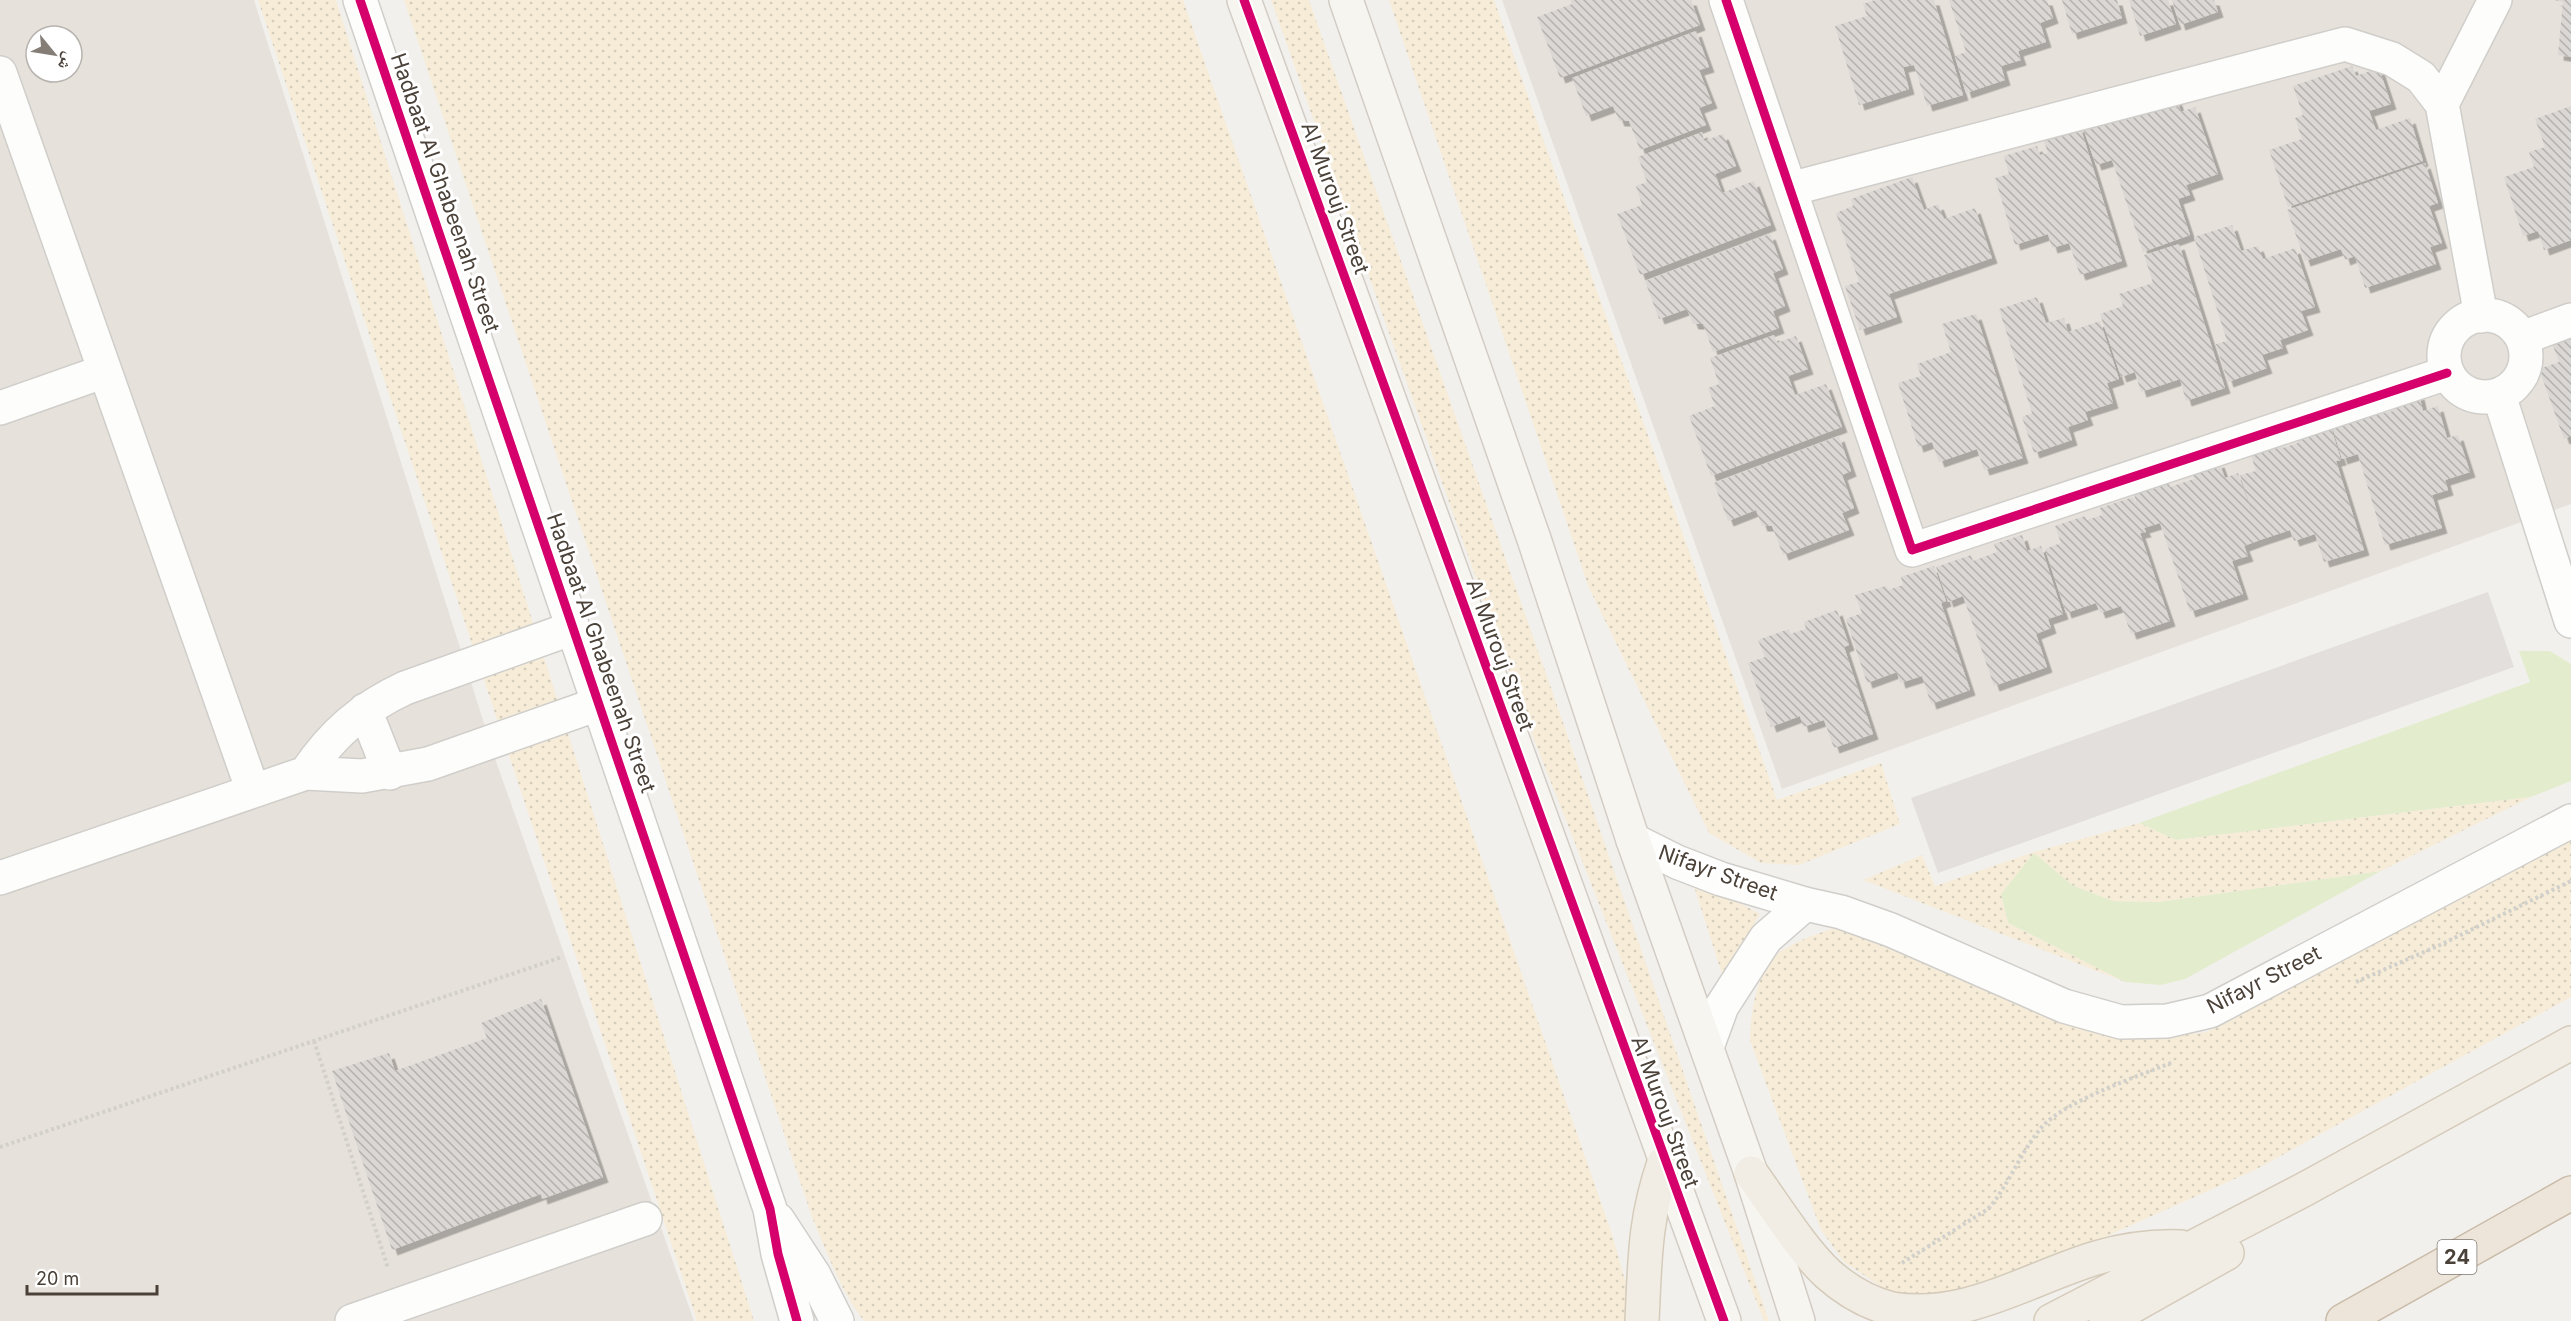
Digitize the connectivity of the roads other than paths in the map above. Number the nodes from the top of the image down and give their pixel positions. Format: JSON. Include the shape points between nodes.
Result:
{"nodes":[{"id":1,"x":360,"y":0,"type":"edge"},
{"id":2,"x":1244,"y":0,"type":"edge"},
{"id":3,"x":1346,"y":0,"type":"edge"},
{"id":4,"x":2495,"y":0,"type":"edge"},
{"id":5,"x":1730,"y":3,"type":"edge"},
{"id":6,"x":0,"y":73,"type":"edge"},
{"id":7,"x":2442,"y":104,"type":"junction"},
{"id":8,"x":1790,"y":189,"type":"junction"},
{"id":9,"x":2481,"y":316,"type":"junction"},
{"id":10,"x":2571,"y":320,"type":"edge"},
{"id":11,"x":2522,"y":338,"type":"junction"},
{"id":12,"x":105,"y":371,"type":"junction"},
{"id":13,"x":2447,"y":373,"type":"junction"},
{"id":14,"x":2499,"y":395,"type":"junction"},
{"id":15,"x":0,"y":408,"type":"edge"},
{"id":16,"x":2571,"y":621,"type":"edge"},
{"id":17,"x":573,"y":628,"type":"junction"},
{"id":18,"x":598,"y":704,"type":"junction"},
{"id":19,"x":365,"y":710,"type":"junction"},
{"id":20,"x":306,"y":773,"type":"junction"},
{"id":21,"x":390,"y":773,"type":"junction"},
{"id":22,"x":253,"y":791,"type":"junction"},
{"id":23,"x":2571,"y":821,"type":"edge"},
{"id":24,"x":1633,"y":840,"type":"junction"},
{"id":25,"x":0,"y":878,"type":"edge"},
{"id":26,"x":1805,"y":904,"type":"junction"},
{"id":27,"x":2571,"y":1043,"type":"edge"},
{"id":28,"x":1707,"y":1047,"type":"junction"},
{"id":29,"x":1664,"y":1162,"type":"junction"},
{"id":30,"x":1750,"y":1173,"type":"junction"},
{"id":31,"x":2305,"y":1190,"type":"junction"},
{"id":32,"x":2571,"y":1193,"type":"edge"},
{"id":33,"x":770,"y":1209,"type":"junction"},
{"id":34,"x":645,"y":1220,"type":"dead end"},
{"id":35,"x":2192,"y":1247,"type":"junction"},
{"id":36,"x":352,"y":1321,"type":"edge"},
{"id":37,"x":797,"y":1321,"type":"edge"},
{"id":38,"x":837,"y":1321,"type":"edge"},
{"id":39,"x":1642,"y":1321,"type":"edge"},
{"id":40,"x":1724,"y":1321,"type":"edge"},
{"id":41,"x":1798,"y":1321,"type":"edge"},
{"id":42,"x":2051,"y":1321,"type":"edge"},
{"id":43,"x":2106,"y":1321,"type":"edge"},
{"id":44,"x":2343,"y":1321,"type":"edge"}],
"edges":[{"from":1,"to":17,"type":"street","name":"Hadbaat Al Ghabeenah Street"},
{"from":2,"to":29,"type":"street","name":"Al Murouj Street"},
{"from":3,"to":24,"type":"street","via":[[1534,539]]},
{"from":4,"to":7,"type":"street"},
{"from":5,"to":8,"type":"street"},
{"from":6,"to":12,"type":"street"},
{"from":7,"to":8,"type":"street","via":[[2421,77],[2392,59],[2345,44]]},
{"from":7,"to":9,"type":"street"},
{"from":8,"to":13,"type":"street","via":[[1912,550]]},
{"from":9,"to":11,"type":"street","via":[[2506,321]]},
{"from":9,"to":13,"type":"street","via":[[2469,318],[2450,336],[2445,348]]},
{"from":10,"to":11,"type":"street"},
{"from":11,"to":14,"type":"street","via":[[2526,360],[2523,372],[2509,390]]},
{"from":12,"to":15,"type":"street"},
{"from":12,"to":22,"type":"street"},
{"from":13,"to":14,"type":"street","via":[[2454,384],[2469,394]]},
{"from":14,"to":16,"type":"street"},
{"from":17,"to":18,"type":"street","name":"Hadbaat Al Ghabeenah Street"},
{"from":17,"to":19,"type":"street","via":[[405,688]]},
{"from":18,"to":21,"type":"street","via":[[428,764]]},
{"from":18,"to":33,"type":"street","name":"Hadbaat Al Ghabeenah Street"},
{"from":19,"to":20,"type":"street","via":[[322,749]]},
{"from":19,"to":21,"type":"street"},
{"from":20,"to":21,"type":"street","via":[[362,777]]},
{"from":20,"to":22,"type":"street"},
{"from":22,"to":25,"type":"street"},
{"from":23,"to":26,"type":"street","name":"Nifayr Street","via":[[2210,1011],[2167,1022],[2121,1022],[2064,1006],[1891,930]]},
{"from":24,"to":26,"type":"street","name":"Nifayr Street","via":[[1721,879]]},
{"from":24,"to":28,"type":"street"},
{"from":26,"to":28,"type":"street","name":"Nifayr Street","via":[[1766,938],[1722,1006]]},
{"from":27,"to":31,"type":"main road"},
{"from":28,"to":30,"type":"street"},
{"from":29,"to":39,"type":"main road","via":[[1647,1227]]},
{"from":29,"to":40,"type":"street","name":"Al Murouj Street"},
{"from":30,"to":35,"type":"main road","via":[[1828,1274],[1861,1298],[1904,1312],[1928,1315],[1976,1307],[2117,1252]]},
{"from":30,"to":41,"type":"street"},
{"from":31,"to":35,"type":"main road"},
{"from":31,"to":43,"type":"main road","via":[[2237,1246]]},
{"from":32,"to":44,"type":"highway","number":"24"},
{"from":33,"to":37,"type":"street","name":"Hadbaat Al Ghabeenah Street"},
{"from":33,"to":38,"type":"street","name":"Hadbaat Al Ghabeenah Street","via":[[814,1275]]},
{"from":34,"to":36,"type":"street"},
{"from":35,"to":42,"type":"main road"}]}
